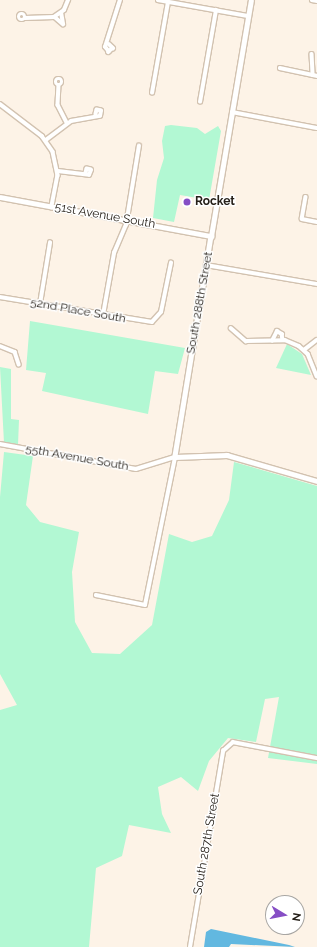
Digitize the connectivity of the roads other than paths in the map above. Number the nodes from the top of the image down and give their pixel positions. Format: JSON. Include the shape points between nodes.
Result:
{"nodes":[{"id":1,"x":68,"y":0,"type":"edge"},
{"id":2,"x":120,"y":0,"type":"edge"},
{"id":3,"x":158,"y":0,"type":"edge"},
{"id":4,"x":251,"y":0,"type":"edge"},
{"id":5,"x":312,"y":0,"type":"edge"},
{"id":6,"x":317,"y":1,"type":"edge"},
{"id":7,"x":168,"y":2,"type":"junction"},
{"id":8,"x":216,"y":10,"type":"junction"},
{"id":9,"x":248,"y":16,"type":"junction"},
{"id":10,"x":25,"y":18,"type":"dead end"},
{"id":11,"x":109,"y":44,"type":"dead end"},
{"id":12,"x":312,"y":54,"type":"dead end"},
{"id":13,"x":280,"y":68,"type":"dead end"},
{"id":14,"x":315,"y":76,"type":"edge"},
{"id":15,"x":59,"y":85,"type":"dead end"},
{"id":16,"x":152,"y":93,"type":"dead end"},
{"id":17,"x":200,"y":102,"type":"dead end"},
{"id":18,"x":0,"y":104,"type":"edge"},
{"id":19,"x":232,"y":112,"type":"junction"},
{"id":20,"x":96,"y":114,"type":"dead end"},
{"id":21,"x":67,"y":123,"type":"junction"},
{"id":22,"x":317,"y":128,"type":"edge"},
{"id":23,"x":46,"y":140,"type":"junction"},
{"id":24,"x":139,"y":146,"type":"dead end"},
{"id":25,"x":58,"y":171,"type":"junction"},
{"id":26,"x":86,"y":173,"type":"dead end"},
{"id":27,"x":0,"y":198,"type":"edge"},
{"id":28,"x":306,"y":198,"type":"dead end"},
{"id":29,"x":52,"y":207,"type":"junction"},
{"id":30,"x":127,"y":220,"type":"junction"},
{"id":31,"x":317,"y":222,"type":"edge"},
{"id":32,"x":211,"y":236,"type":"junction"},
{"id":33,"x":50,"y":243,"type":"dead end"},
{"id":34,"x":171,"y":263,"type":"dead end"},
{"id":35,"x":206,"y":266,"type":"junction"},
{"id":36,"x":317,"y":284,"type":"edge"},
{"id":37,"x":0,"y":296,"type":"edge"},
{"id":38,"x":40,"y":304,"type":"junction"},
{"id":39,"x":103,"y":315,"type":"junction"},
{"id":40,"x":231,"y":328,"type":"dead end"},
{"id":41,"x":283,"y":340,"type":"junction"},
{"id":42,"x":316,"y":340,"type":"edge"},
{"id":43,"x":272,"y":341,"type":"junction"},
{"id":44,"x":0,"y":346,"type":"edge"},
{"id":45,"x":304,"y":350,"type":"junction"},
{"id":46,"x":19,"y":364,"type":"dead end"},
{"id":47,"x":317,"y":376,"type":"edge"},
{"id":48,"x":0,"y":444,"type":"edge"},
{"id":49,"x":175,"y":458,"type":"junction"},
{"id":50,"x":317,"y":481,"type":"edge"},
{"id":51,"x":96,"y":595,"type":"dead end"},
{"id":52,"x":317,"y":758,"type":"edge"},
{"id":53,"x":190,"y":947,"type":"edge"}],
"edges":[{"from":1,"to":10,"type":"street","via":[[58,15]]},
{"from":2,"to":11,"type":"street"},
{"from":3,"to":7,"type":"street"},
{"from":4,"to":9,"type":"main road","name":"South 288th Street"},
{"from":5,"to":6,"type":"street"},
{"from":7,"to":8,"type":"street"},
{"from":7,"to":16,"type":"street"},
{"from":8,"to":9,"type":"street"},
{"from":8,"to":17,"type":"street"},
{"from":9,"to":19,"type":"main road","name":"South 288th Street"},
{"from":12,"to":14,"type":"street"},
{"from":13,"to":14,"type":"street"},
{"from":15,"to":21,"type":"street","via":[[58,105]]},
{"from":18,"to":23,"type":"street"},
{"from":19,"to":22,"type":"street"},
{"from":19,"to":32,"type":"main road","name":"South 288th Street"},
{"from":20,"to":21,"type":"street"},
{"from":21,"to":23,"type":"street"},
{"from":23,"to":25,"type":"street"},
{"from":24,"to":30,"type":"street"},
{"from":25,"to":26,"type":"street"},
{"from":25,"to":29,"type":"street"},
{"from":27,"to":29,"type":"main road","name":"51st Avenue South"},
{"from":28,"to":31,"type":"street","via":[[302,219]]},
{"from":29,"to":30,"type":"main road","name":"51st Avenue South"},
{"from":30,"to":32,"type":"main road","name":"51st Avenue South"},
{"from":30,"to":39,"type":"street","via":[[114,253]]},
{"from":32,"to":35,"type":"street","name":"South 288th Street"},
{"from":33,"to":38,"type":"street"},
{"from":34,"to":39,"type":"street","name":"52nd Place South","via":[[161,312],[156,320],[141,322]]},
{"from":35,"to":36,"type":"street"},
{"from":35,"to":49,"type":"street","name":"South 288th Street"},
{"from":37,"to":38,"type":"street","name":"52nd Place South"},
{"from":38,"to":39,"type":"street","name":"52nd Place South"},
{"from":40,"to":43,"type":"street","via":[[246,341]]},
{"from":41,"to":43,"type":"street"},
{"from":41,"to":43,"type":"street","via":[[282,334],[277,331]]},
{"from":41,"to":45,"type":"street"},
{"from":42,"to":45,"type":"street"},
{"from":44,"to":46,"type":"street","via":[[15,352]]},
{"from":45,"to":47,"type":"street"},
{"from":48,"to":49,"type":"street","name":"55th Avenue South","via":[[136,469]]},
{"from":49,"to":50,"type":"street","name":"55th Avenue South","via":[[227,455]]},
{"from":49,"to":51,"type":"street","name":"South 288th Street","via":[[145,605]]},
{"from":52,"to":53,"type":"street","name":"South 287th Street","via":[[230,743],[223,751]]}]}
